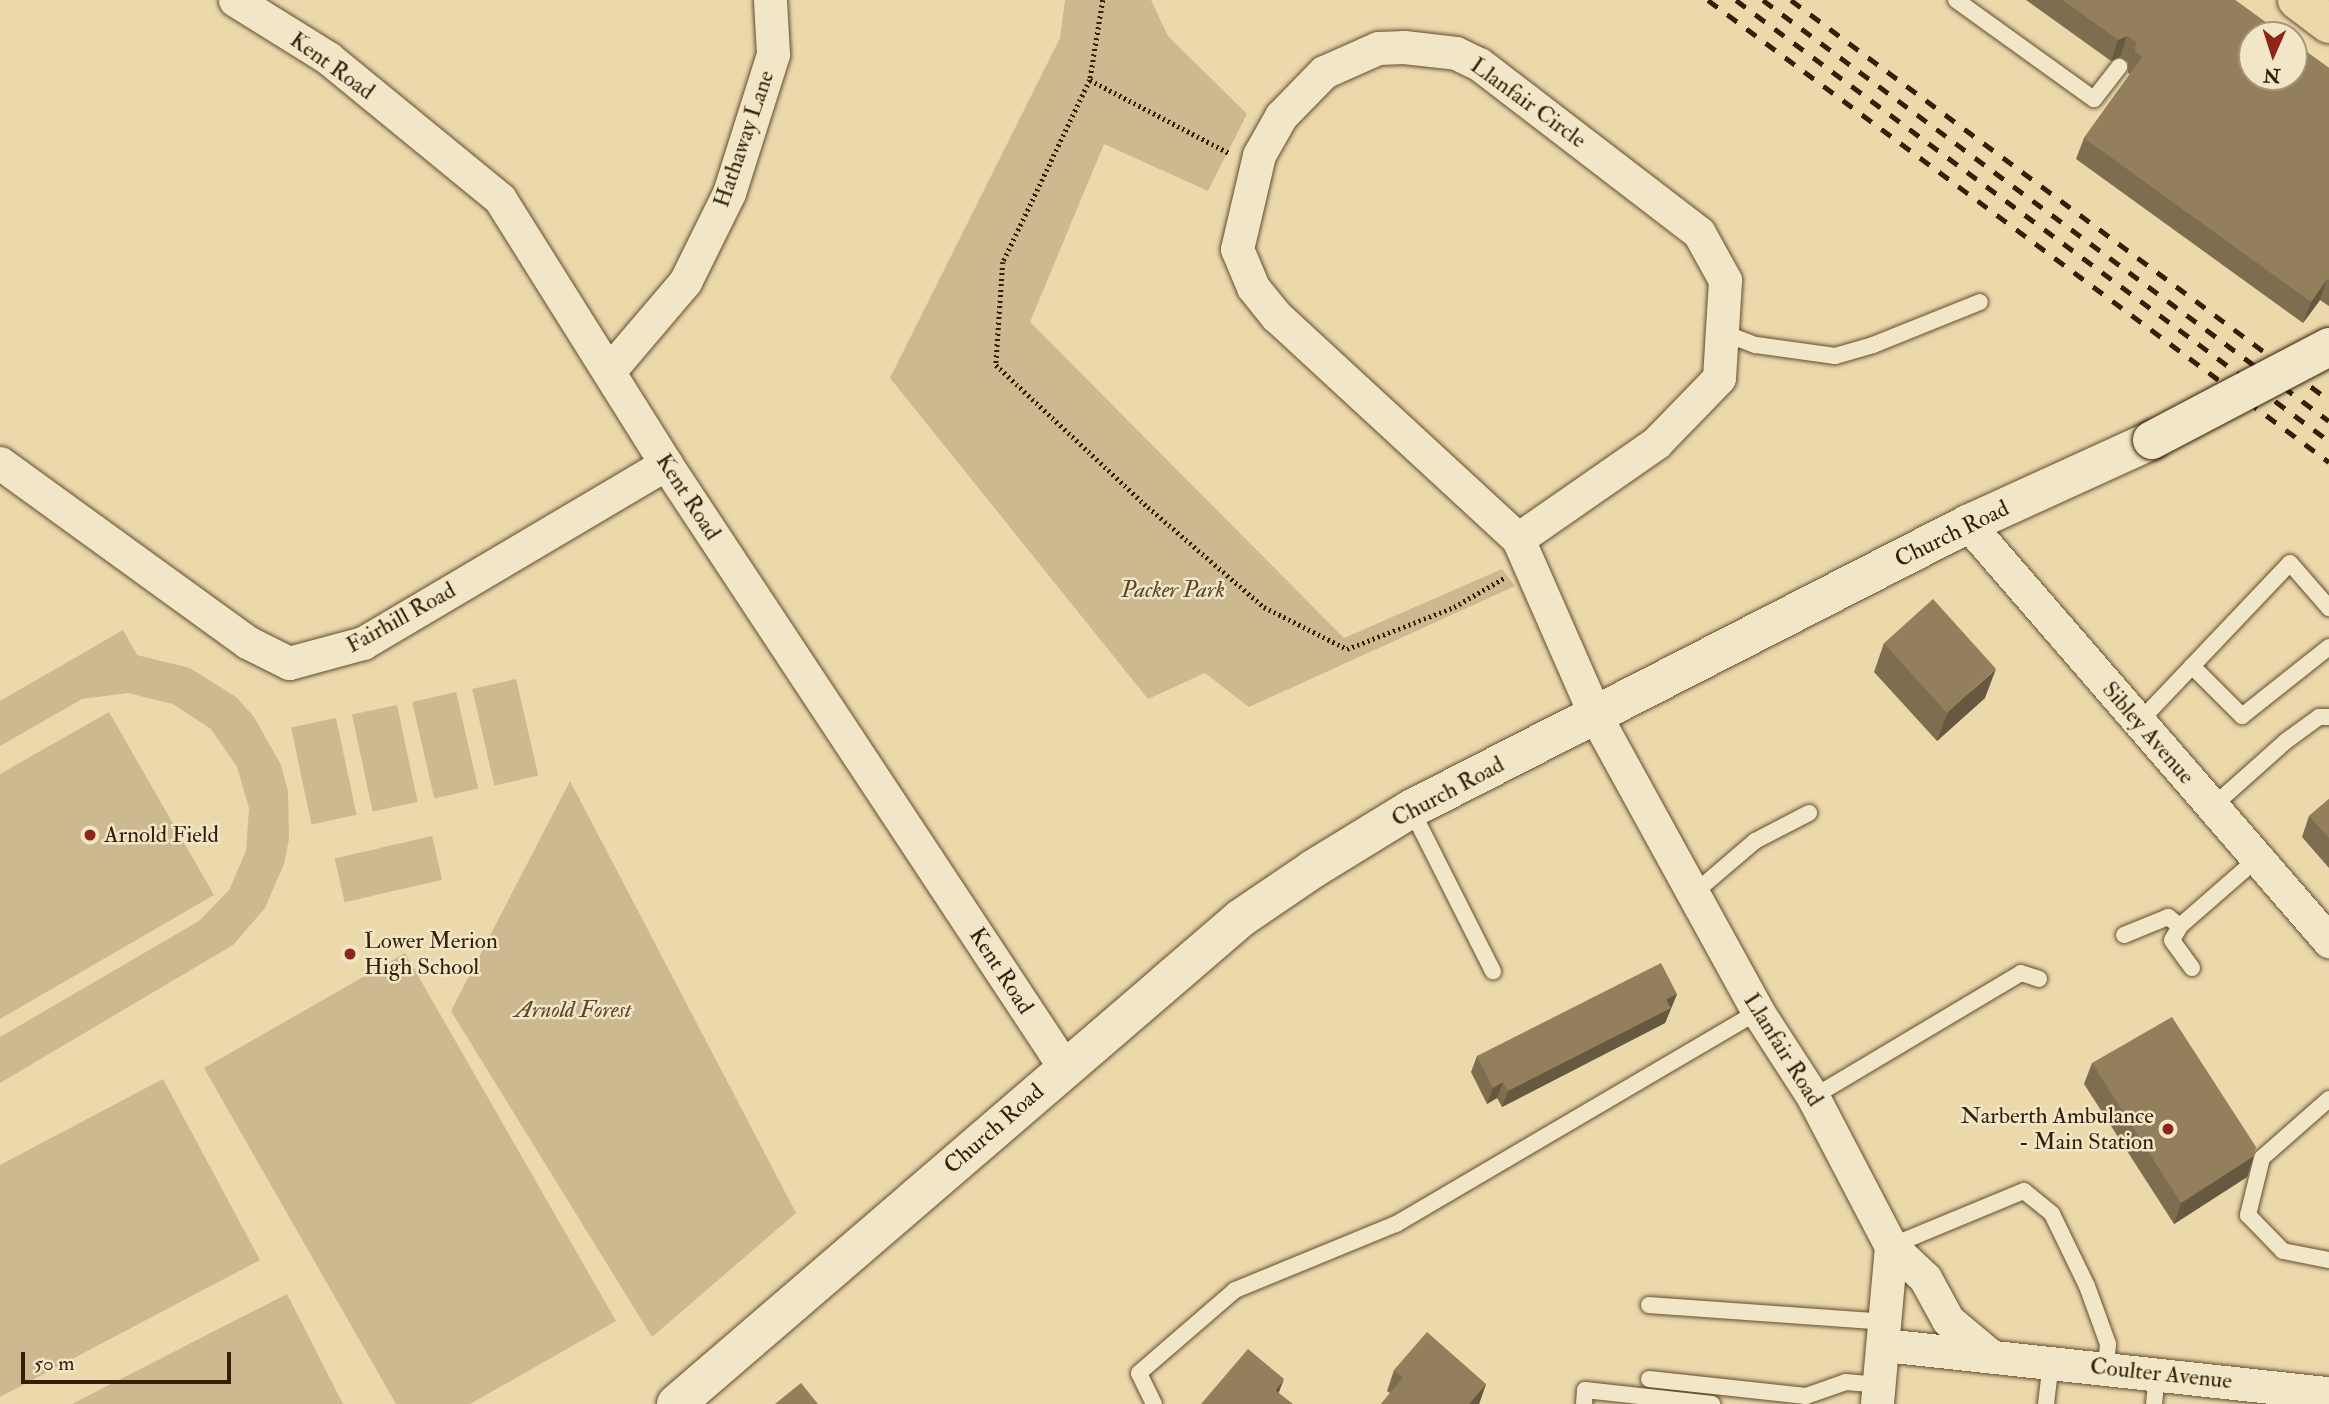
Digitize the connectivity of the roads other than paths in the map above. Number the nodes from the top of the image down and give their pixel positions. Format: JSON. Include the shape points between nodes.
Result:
{"nodes":[{"id":1,"x":236,"y":0,"type":"edge"},
{"id":2,"x":770,"y":0,"type":"edge"},
{"id":3,"x":1956,"y":0,"type":"edge"},
{"id":4,"x":2297,"y":0,"type":"edge"},
{"id":5,"x":2329,"y":24,"type":"edge"},
{"id":6,"x":2119,"y":67,"type":"edge"},
{"id":7,"x":1980,"y":302,"type":"dead end"},
{"id":8,"x":1724,"y":333,"type":"junction"},
{"id":9,"x":2329,"y":347,"type":"edge"},
{"id":10,"x":610,"y":370,"type":"junction"},
{"id":11,"x":0,"y":463,"type":"edge"},
{"id":12,"x":666,"y":464,"type":"junction"},
{"id":13,"x":1968,"y":524,"type":"junction"},
{"id":14,"x":1523,"y":552,"type":"junction"},
{"id":15,"x":2329,"y":608,"type":"edge"},
{"id":16,"x":2329,"y":647,"type":"edge"},
{"id":17,"x":2192,"y":666,"type":"junction"},
{"id":18,"x":1595,"y":717,"type":"junction"},
{"id":19,"x":2329,"y":717,"type":"edge"},
{"id":20,"x":2139,"y":722,"type":"junction"},
{"id":21,"x":2212,"y":807,"type":"junction"},
{"id":22,"x":1411,"y":809,"type":"junction"},
{"id":23,"x":1809,"y":813,"type":"dead end"},
{"id":24,"x":2258,"y":858,"type":"junction"},
{"id":25,"x":1693,"y":894,"type":"junction"},
{"id":26,"x":2180,"y":926,"type":"junction"},
{"id":27,"x":2124,"y":935,"type":"dead end"},
{"id":28,"x":2329,"y":941,"type":"edge"},
{"id":29,"x":2192,"y":968,"type":"dead end"},
{"id":30,"x":1493,"y":971,"type":"dead end"},
{"id":31,"x":2039,"y":979,"type":"dead end"},
{"id":32,"x":1758,"y":1012,"type":"junction"},
{"id":33,"x":1065,"y":1068,"type":"junction"},
{"id":34,"x":1813,"y":1097,"type":"junction"},
{"id":35,"x":2329,"y":1099,"type":"edge"},
{"id":36,"x":1891,"y":1246,"type":"junction"},
{"id":37,"x":2329,"y":1260,"type":"edge"},
{"id":38,"x":1649,"y":1305,"type":"dead end"},
{"id":39,"x":1885,"y":1333,"type":"junction"},
{"id":40,"x":1992,"y":1357,"type":"junction"},
{"id":41,"x":2050,"y":1362,"type":"junction"},
{"id":42,"x":2106,"y":1368,"type":"junction"},
{"id":43,"x":1649,"y":1379,"type":"dead end"},
{"id":44,"x":2156,"y":1389,"type":"edge"},
{"id":45,"x":2329,"y":1393,"type":"edge"},
{"id":46,"x":1878,"y":1394,"type":"edge"},
{"id":47,"x":676,"y":1404,"type":"edge"},
{"id":48,"x":1154,"y":1404,"type":"edge"},
{"id":49,"x":1584,"y":1404,"type":"edge"},
{"id":50,"x":1713,"y":1404,"type":"edge"},
{"id":51,"x":2046,"y":1404,"type":"edge"}],
"edges":[{"from":1,"to":10,"type":"street","name":"Kent Road","via":[[328,58],[500,200]]},
{"from":2,"to":10,"type":"street","name":"Hathaway Lane","via":[[773,54],[729,193],[685,282]]},
{"from":3,"to":6,"type":"lane","via":[[2094,99]]},
{"from":4,"to":5,"type":"highway"},
{"from":7,"to":8,"type":"lane","via":[[1835,356],[1756,345]]},
{"from":8,"to":14,"type":"street","name":"Llanfair Circle","via":[[1719,378],[1656,443]]},
{"from":8,"to":14,"type":"street","name":"Llanfair Circle","via":[[1725,280],[1699,233],[1479,64],[1456,53],[1378,48],[1324,72],[1282,116],[1255,167],[1237,249],[1253,287],[1277,317]]},
{"from":9,"to":13,"type":"street","name":"Church Road","bridge":true,"via":[[2152,440]]},
{"from":10,"to":12,"type":"street","name":"Kent Road"},
{"from":11,"to":12,"type":"street","name":"Fairhill Road","via":[[247,642],[289,663],[363,643]]},
{"from":12,"to":33,"type":"street","name":"Kent Road"},
{"from":13,"to":18,"type":"street","name":"Church Road"},
{"from":13,"to":20,"type":"street","name":"Sibley Avenue"},
{"from":14,"to":18,"type":"street","name":"Llanfair Circle"},
{"from":15,"to":17,"type":"lane","via":[[2290,563]]},
{"from":16,"to":17,"type":"lane","via":[[2242,716]]},
{"from":17,"to":20,"type":"lane"},
{"from":18,"to":22,"type":"street","name":"Church Road"},
{"from":18,"to":25,"type":"street","name":"Llanfair Road"},
{"from":19,"to":21,"type":"lane","via":[[2319,717],[2286,741]]},
{"from":20,"to":21,"type":"street","name":"Sibley Avenue"},
{"from":21,"to":24,"type":"street","name":"Sibley Avenue"},
{"from":22,"to":30,"type":"lane"},
{"from":22,"to":33,"type":"street","name":"Church Road","via":[[1241,918]]},
{"from":23,"to":25,"type":"lane","via":[[1755,841]]},
{"from":24,"to":26,"type":"lane"},
{"from":24,"to":28,"type":"street","name":"Sibley Avenue"},
{"from":25,"to":32,"type":"street","name":"Llanfair Road"},
{"from":26,"to":27,"type":"lane","via":[[2168,917]]},
{"from":26,"to":29,"type":"lane","via":[[2172,940]]},
{"from":31,"to":34,"type":"lane","via":[[2021,973]]},
{"from":32,"to":34,"type":"street","name":"Llanfair Road"},
{"from":32,"to":48,"type":"lane","via":[[1396,1224],[1236,1290],[1139,1373]]},
{"from":33,"to":47,"type":"street","name":"Church Road"},
{"from":34,"to":36,"type":"street","name":"Llanfair Road"},
{"from":35,"to":37,"type":"lane","via":[[2262,1158],[2248,1214],[2283,1251]]},
{"from":36,"to":39,"type":"street"},
{"from":36,"to":40,"type":"street","via":[[1925,1278],[1948,1320]]},
{"from":36,"to":42,"type":"lane","via":[[2024,1191],[2052,1214],[2087,1286],[2108,1344]]},
{"from":38,"to":39,"type":"lane"},
{"from":39,"to":40,"type":"street","name":"Coulter Avenue"},
{"from":39,"to":46,"type":"street"},
{"from":40,"to":41,"type":"street","name":"Coulter Avenue"},
{"from":41,"to":42,"type":"street","name":"Coulter Avenue"},
{"from":41,"to":51,"type":"lane"},
{"from":42,"to":44,"type":"street","name":"Coulter Avenue"},
{"from":43,"to":46,"type":"lane","via":[[1806,1396],[1846,1382]]},
{"from":44,"to":45,"type":"street","name":"Coulter Avenue"},
{"from":49,"to":50,"type":"lane","via":[[1586,1390]]}]}
